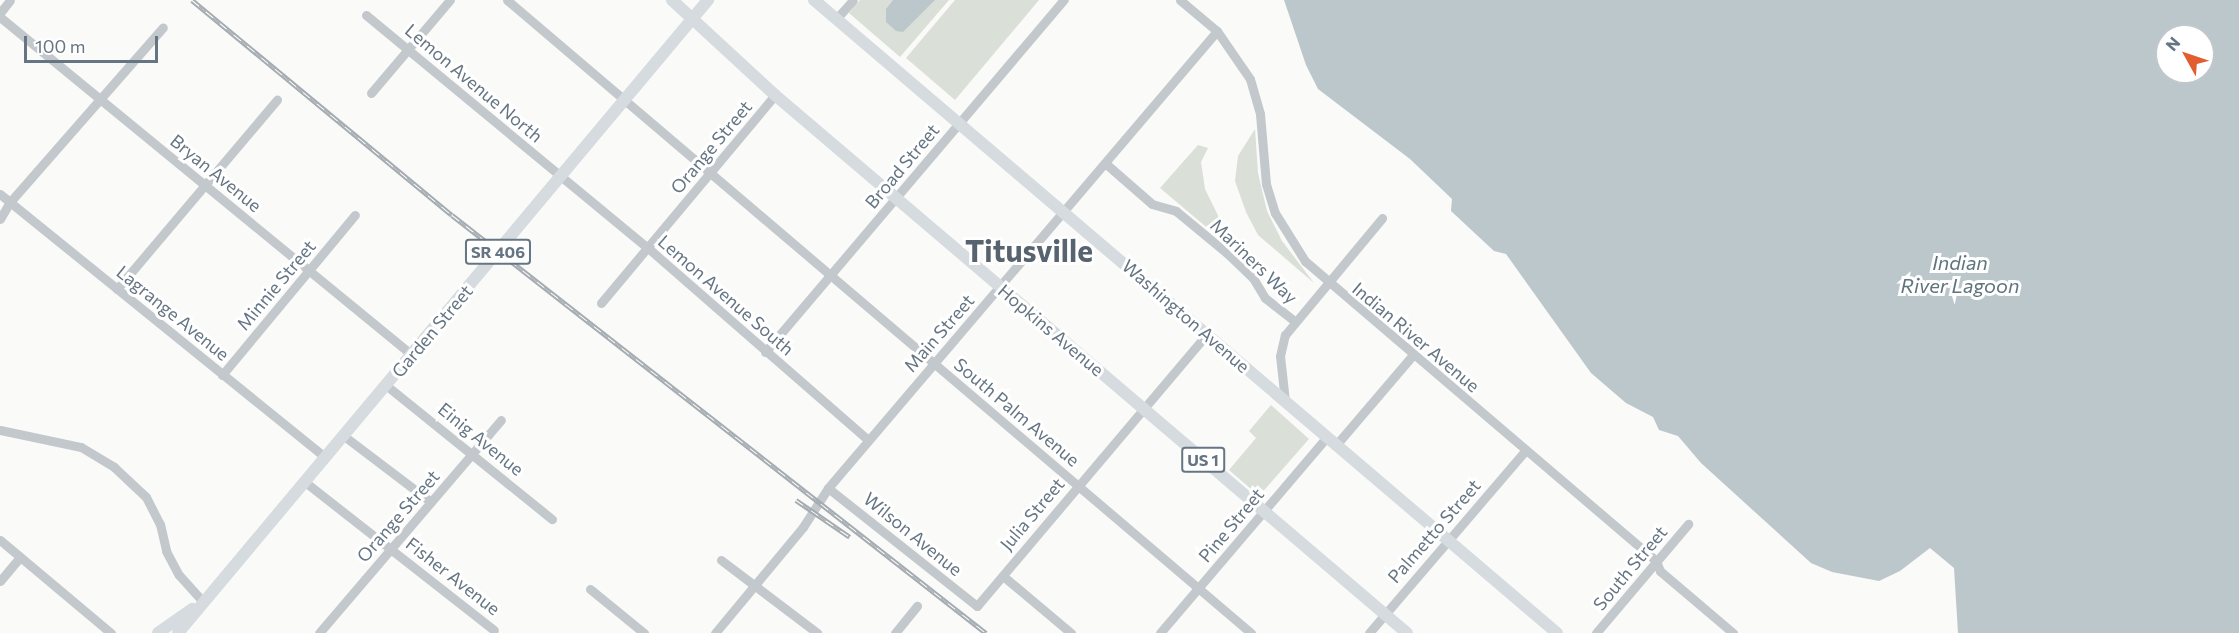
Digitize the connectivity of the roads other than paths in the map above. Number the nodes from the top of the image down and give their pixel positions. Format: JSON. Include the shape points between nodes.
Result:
{"nodes":[{"id":1,"x":10,"y":0,"type":"edge"},
{"id":2,"x":450,"y":0,"type":"edge"},
{"id":3,"x":507,"y":0,"type":"edge"},
{"id":4,"x":672,"y":0,"type":"edge"},
{"id":5,"x":708,"y":0,"type":"edge"},
{"id":6,"x":814,"y":0,"type":"edge"},
{"id":7,"x":853,"y":0,"type":"edge"},
{"id":8,"x":1064,"y":0,"type":"edge"},
{"id":9,"x":1180,"y":0,"type":"edge"},
{"id":10,"x":0,"y":15,"type":"edge"},
{"id":11,"x":366,"y":15,"type":"dead end"},
{"id":12,"x":836,"y":19,"type":"junction"},
{"id":13,"x":691,"y":20,"type":"junction"},
{"id":14,"x":163,"y":27,"type":"dead end"},
{"id":15,"x":1217,"y":31,"type":"junction"},
{"id":16,"x":409,"y":50,"type":"junction"},
{"id":17,"x":371,"y":93,"type":"dead end"},
{"id":18,"x":775,"y":95,"type":"junction"},
{"id":19,"x":100,"y":100,"type":"junction"},
{"id":20,"x":278,"y":100,"type":"dead end"},
{"id":21,"x":625,"y":100,"type":"junction"},
{"id":22,"x":960,"y":123,"type":"junction"},
{"id":23,"x":1105,"y":163,"type":"junction"},
{"id":24,"x":712,"y":172,"type":"junction"},
{"id":25,"x":560,"y":177,"type":"junction"},
{"id":26,"x":203,"y":183,"type":"junction"},
{"id":27,"x":0,"y":194,"type":"edge"},
{"id":28,"x":896,"y":198,"type":"junction"},
{"id":29,"x":10,"y":202,"type":"junction"},
{"id":30,"x":1064,"y":211,"type":"junction"},
{"id":31,"x":355,"y":215,"type":"dead end"},
{"id":32,"x":1382,"y":218,"type":"dead end"},
{"id":33,"x":0,"y":219,"type":"edge"},
{"id":34,"x":648,"y":248,"type":"junction"},
{"id":35,"x":308,"y":271,"type":"junction"},
{"id":36,"x":832,"y":275,"type":"junction"},
{"id":37,"x":1326,"y":282,"type":"junction"},
{"id":38,"x":1000,"y":286,"type":"junction"},
{"id":39,"x":117,"y":289,"type":"junction"},
{"id":40,"x":601,"y":303,"type":"dead end"},
{"id":41,"x":1294,"y":321,"type":"junction"},
{"id":42,"x":1207,"y":334,"type":"junction"},
{"id":43,"x":765,"y":352,"type":"junction"},
{"id":44,"x":412,"y":355,"type":"junction"},
{"id":45,"x":1413,"y":355,"type":"junction"},
{"id":46,"x":934,"y":363,"type":"junction"},
{"id":47,"x":222,"y":375,"type":"junction"},
{"id":48,"x":387,"y":386,"type":"junction"},
{"id":49,"x":1285,"y":401,"type":"junction"},
{"id":50,"x":1144,"y":409,"type":"junction"},
{"id":51,"x":501,"y":420,"type":"dead end"},
{"id":52,"x":0,"y":430,"type":"edge"},
{"id":53,"x":344,"y":436,"type":"junction"},
{"id":54,"x":868,"y":440,"type":"junction"},
{"id":55,"x":1332,"y":441,"type":"junction"},
{"id":56,"x":1525,"y":451,"type":"junction"},
{"id":57,"x":473,"y":453,"type":"junction"},
{"id":58,"x":325,"y":457,"type":"junction"},
{"id":59,"x":305,"y":482,"type":"junction"},
{"id":60,"x":1078,"y":485,"type":"junction"},
{"id":61,"x":828,"y":488,"type":"junction"},
{"id":62,"x":431,"y":502,"type":"junction"},
{"id":63,"x":1263,"y":512,"type":"junction"},
{"id":64,"x":552,"y":519,"type":"dead end"},
{"id":65,"x":1688,"y":524,"type":"dead end"},
{"id":66,"x":0,"y":540,"type":"edge"},
{"id":67,"x":1448,"y":540,"type":"junction"},
{"id":68,"x":391,"y":548,"type":"junction"},
{"id":69,"x":20,"y":556,"type":"junction"},
{"id":70,"x":721,"y":560,"type":"dead end"},
{"id":71,"x":1656,"y":561,"type":"junction"},
{"id":72,"x":1003,"y":576,"type":"junction"},
{"id":73,"x":0,"y":581,"type":"edge"},
{"id":74,"x":754,"y":586,"type":"junction"},
{"id":75,"x":590,"y":589,"type":"dead end"},
{"id":76,"x":1198,"y":589,"type":"junction"},
{"id":77,"x":203,"y":602,"type":"junction"},
{"id":78,"x":917,"y":606,"type":"dead end"},
{"id":79,"x":977,"y":606,"type":"joint"},
{"id":80,"x":1384,"y":615,"type":"junction"},
{"id":81,"x":494,"y":630,"type":"dead end"},
{"id":82,"x":111,"y":633,"type":"edge"},
{"id":83,"x":158,"y":633,"type":"edge"},
{"id":84,"x":178,"y":633,"type":"edge"},
{"id":85,"x":319,"y":633,"type":"edge"},
{"id":86,"x":644,"y":633,"type":"edge"},
{"id":87,"x":715,"y":633,"type":"edge"},
{"id":88,"x":817,"y":633,"type":"edge"},
{"id":89,"x":895,"y":633,"type":"edge"},
{"id":90,"x":1071,"y":633,"type":"edge"},
{"id":91,"x":1160,"y":633,"type":"edge"},
{"id":92,"x":1251,"y":633,"type":"edge"},
{"id":93,"x":1369,"y":633,"type":"edge"},
{"id":94,"x":1407,"y":633,"type":"edge"},
{"id":95,"x":1557,"y":633,"type":"edge"},
{"id":96,"x":1596,"y":633,"type":"edge"},
{"id":97,"x":1733,"y":633,"type":"edge"}],
"edges":[{"from":1,"to":10,"type":"street"},
{"from":2,"to":16,"type":"street"},
{"from":3,"to":21,"type":"street","name":"South Palm Avenue"},
{"from":4,"to":13,"type":"main road","name":"Hopkins Avenue","number":"US 1"},
{"from":5,"to":13,"type":"main road","name":"Garden Street","number":"SR 406"},
{"from":6,"to":12,"type":"main road","name":"Washington Avenue"},
{"from":7,"to":12,"type":"street"},
{"from":8,"to":22,"type":"street","name":"Broad Street"},
{"from":9,"to":15,"type":"street","name":"Indian River Avenue"},
{"from":10,"to":19,"type":"street","name":"Bryan Avenue"},
{"from":11,"to":16,"type":"street","name":"Lemon Avenue North"},
{"from":12,"to":22,"type":"main road","name":"Washington Avenue"},
{"from":13,"to":18,"type":"main road","name":"Hopkins Avenue","number":"US 1"},
{"from":13,"to":21,"type":"main road","name":"Garden Street","number":"SR 406"},
{"from":14,"to":19,"type":"street"},
{"from":15,"to":23,"type":"street","name":"Main Street"},
{"from":15,"to":37,"type":"street","name":"Indian River Avenue","via":[[1250,79],[1260,114],[1266,184],[1275,213],[1293,245]]},
{"from":16,"to":17,"type":"street"},
{"from":16,"to":25,"type":"street","name":"Lemon Avenue North"},
{"from":18,"to":24,"type":"street","name":"Orange Street"},
{"from":18,"to":28,"type":"main road","name":"Hopkins Avenue","number":"US 1"},
{"from":19,"to":26,"type":"street","name":"Bryan Avenue"},
{"from":19,"to":29,"type":"street"},
{"from":20,"to":26,"type":"street"},
{"from":21,"to":24,"type":"street","name":"South Palm Avenue"},
{"from":21,"to":25,"type":"main road","name":"Garden Street","number":"SR 406"},
{"from":22,"to":28,"type":"street","name":"Broad Street"},
{"from":22,"to":30,"type":"main road","name":"Washington Avenue"},
{"from":23,"to":30,"type":"street","name":"Main Street"},
{"from":23,"to":41,"type":"street","name":"Mariners Way","via":[[1152,204],[1176,211],[1228,254],[1252,278],[1264,298]]},
{"from":24,"to":34,"type":"street","name":"Orange Street"},
{"from":24,"to":36,"type":"street","name":"South Palm Avenue"},
{"from":25,"to":34,"type":"street","name":"Lemon Avenue South"},
{"from":25,"to":44,"type":"main road","name":"Garden Street","number":"SR 406"},
{"from":26,"to":35,"type":"street","name":"Bryan Avenue"},
{"from":26,"to":39,"type":"street"},
{"from":27,"to":29,"type":"street","name":"Lagrange Avenue"},
{"from":28,"to":36,"type":"street","name":"Broad Street"},
{"from":28,"to":38,"type":"main road","name":"Hopkins Avenue","number":"US 1"},
{"from":29,"to":33,"type":"street"},
{"from":29,"to":39,"type":"street","name":"Lagrange Avenue"},
{"from":30,"to":38,"type":"street","name":"Main Street"},
{"from":30,"to":42,"type":"main road","name":"Washington Avenue"},
{"from":31,"to":35,"type":"street","name":"Minnie Street"},
{"from":32,"to":37,"type":"street"},
{"from":34,"to":40,"type":"street","name":"Orange Street"},
{"from":34,"to":43,"type":"street","name":"Lemon Avenue South"},
{"from":35,"to":44,"type":"street","name":"Bryan Avenue"},
{"from":35,"to":47,"type":"street","name":"Minnie Street"},
{"from":36,"to":43,"type":"street","name":"Broad Street"},
{"from":36,"to":46,"type":"street","name":"South Palm Avenue"},
{"from":37,"to":41,"type":"street"},
{"from":37,"to":45,"type":"street","name":"Indian River Avenue"},
{"from":38,"to":46,"type":"street","name":"Main Street"},
{"from":38,"to":50,"type":"main road","name":"Hopkins Avenue","number":"US 1"},
{"from":39,"to":47,"type":"street","name":"Lagrange Avenue"},
{"from":41,"to":49,"type":"street","via":[[1281,349]]},
{"from":42,"to":49,"type":"main road","name":"Washington Avenue"},
{"from":42,"to":50,"type":"street","name":"Julia Street"},
{"from":43,"to":54,"type":"street","name":"Lemon Avenue South"},
{"from":44,"to":48,"type":"main road","name":"Garden Street","number":"SR 406"},
{"from":45,"to":55,"type":"street","name":"Pine Street"},
{"from":45,"to":56,"type":"street","name":"Indian River Avenue"},
{"from":46,"to":54,"type":"street","name":"Main Street"},
{"from":46,"to":60,"type":"street","name":"South Palm Avenue"},
{"from":47,"to":58,"type":"street","name":"Lagrange Avenue"},
{"from":48,"to":53,"type":"main road","name":"Garden Street","number":"SR 406"},
{"from":48,"to":57,"type":"street","name":"Einig Avenue"},
{"from":49,"to":55,"type":"main road","name":"Washington Avenue"},
{"from":50,"to":60,"type":"street","name":"Julia Street"},
{"from":50,"to":63,"type":"main road","name":"Hopkins Avenue","number":"US 1"},
{"from":51,"to":57,"type":"street","name":"Orange Street"},
{"from":52,"to":77,"type":"street","via":[[81,447],[114,467],[146,497],[160,524],[166,551]]},
{"from":53,"to":58,"type":"main road","name":"Garden Street","number":"SR 406"},
{"from":53,"to":62,"type":"street"},
{"from":54,"to":61,"type":"street","name":"Main Street"},
{"from":55,"to":63,"type":"street","name":"Pine Street"},
{"from":55,"to":67,"type":"main road","name":"Washington Avenue"},
{"from":56,"to":67,"type":"street","name":"Palmetto Street"},
{"from":56,"to":71,"type":"street","name":"Indian River Avenue"},
{"from":57,"to":62,"type":"street","name":"Orange Street"},
{"from":57,"to":64,"type":"street","name":"Einig Avenue"},
{"from":58,"to":59,"type":"main road","name":"Garden Street","number":"SR 406"},
{"from":59,"to":68,"type":"street","name":"Fisher Avenue"},
{"from":59,"to":77,"type":"main road","name":"Garden Street","number":"SR 406"},
{"from":60,"to":72,"type":"street","name":"Julia Street"},
{"from":60,"to":76,"type":"street","name":"South Palm Avenue"},
{"from":61,"to":74,"type":"street","name":"Main Street","via":[[803,527]]},
{"from":61,"to":79,"type":"street","name":"Wilson Avenue"},
{"from":62,"to":68,"type":"street","name":"Orange Street"},
{"from":63,"to":76,"type":"street","name":"Pine Street"},
{"from":63,"to":80,"type":"main road","name":"Hopkins Avenue","number":"US 1"},
{"from":65,"to":71,"type":"street","name":"South Street"},
{"from":66,"to":69,"type":"street"},
{"from":67,"to":80,"type":"street","name":"Palmetto Street"},
{"from":67,"to":95,"type":"main road","name":"Washington Avenue"},
{"from":68,"to":81,"type":"street","name":"Fisher Avenue"},
{"from":68,"to":85,"type":"street","name":"Orange Street"},
{"from":69,"to":73,"type":"street"},
{"from":69,"to":82,"type":"street"},
{"from":70,"to":74,"type":"street"},
{"from":71,"to":96,"type":"street","name":"South Street"},
{"from":71,"to":97,"type":"street","name":"Indian River Avenue","via":[[1660,571]]},
{"from":72,"to":79,"type":"street","name":"Julia Street"},
{"from":72,"to":90,"type":"street"},
{"from":74,"to":87,"type":"street","name":"Main Street"},
{"from":74,"to":88,"type":"street"},
{"from":75,"to":86,"type":"street"},
{"from":76,"to":91,"type":"street","name":"Pine Street"},
{"from":76,"to":92,"type":"street","name":"South Palm Avenue"},
{"from":77,"to":83,"type":"main road"},
{"from":77,"to":84,"type":"main road","name":"Garden Street","number":"SR 406"},
{"from":78,"to":89,"type":"street"},
{"from":80,"to":93,"type":"street","name":"Palmetto Street"},
{"from":80,"to":94,"type":"main road","name":"Hopkins Avenue","number":"US 1"}]}
